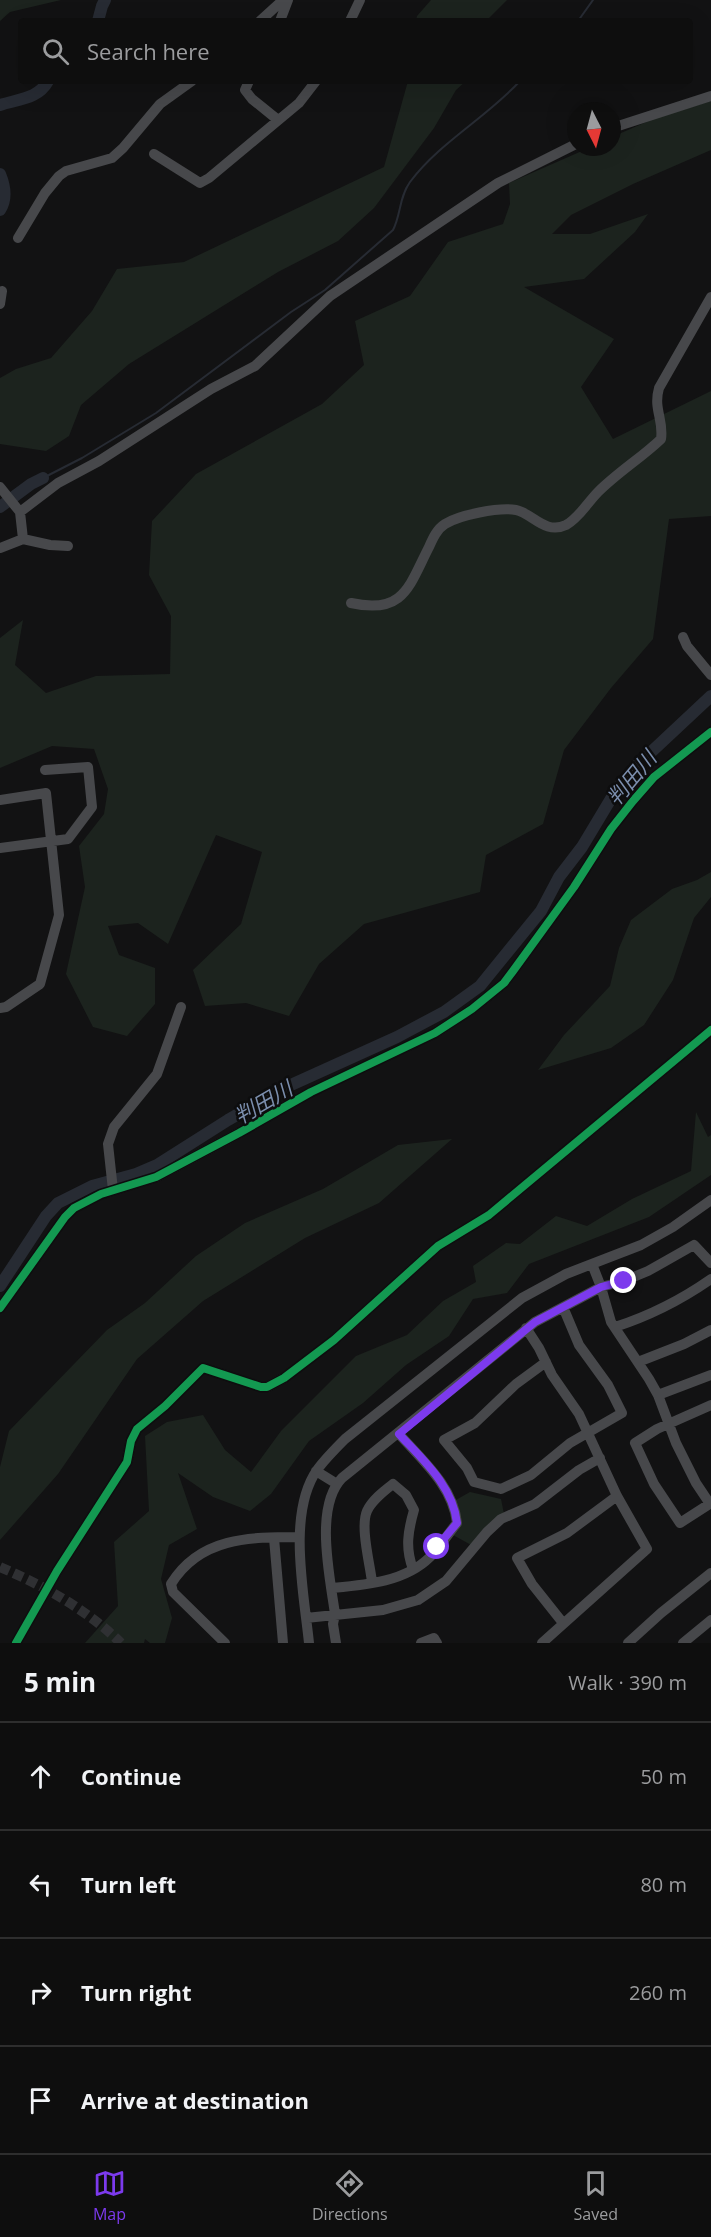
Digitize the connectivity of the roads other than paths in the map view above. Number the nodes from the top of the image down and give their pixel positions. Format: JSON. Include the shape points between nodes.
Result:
{"nodes":[{"id":1,"x":283,"y":0,"type":"edge"},
{"id":2,"x":288,"y":0,"type":"edge"},
{"id":3,"x":360,"y":0,"type":"edge"},
{"id":4,"x":263,"y":18,"type":"edge"},
{"id":5,"x":281,"y":18,"type":"edge"},
{"id":6,"x":351,"y":18,"type":"edge"},
{"id":7,"x":188,"y":84,"type":"edge"},
{"id":8,"x":248,"y":84,"type":"edge"},
{"id":9,"x":314,"y":84,"type":"edge"},
{"id":10,"x":711,"y":96,"type":"edge"},
{"id":11,"x":278,"y":120,"type":"junction"},
{"id":12,"x":621,"y":125,"type":"edge"},
{"id":13,"x":567,"y":148,"type":"edge"},
{"id":14,"x":154,"y":154,"type":"dead end"},
{"id":15,"x":18,"y":238,"type":"dead end"},
{"id":16,"x":2,"y":291,"type":"dead end"},
{"id":17,"x":711,"y":297,"type":"edge"},
{"id":18,"x":0,"y":304,"type":"edge"},
{"id":19,"x":0,"y":487,"type":"edge"},
{"id":20,"x":20,"y":512,"type":"junction"},
{"id":21,"x":23,"y":539,"type":"junction"},
{"id":22,"x":68,"y":546,"type":"dead end"},
{"id":23,"x":0,"y":548,"type":"edge"},
{"id":24,"x":351,"y":603,"type":"dead end"},
{"id":25,"x":683,"y":637,"type":"dead end"},
{"id":26,"x":711,"y":675,"type":"edge"},
{"id":27,"x":711,"y":732,"type":"edge"},
{"id":28,"x":45,"y":770,"type":"dead end"},
{"id":29,"x":0,"y":800,"type":"edge"},
{"id":30,"x":51,"y":842,"type":"junction"},
{"id":31,"x":0,"y":848,"type":"edge"},
{"id":32,"x":181,"y":1007,"type":"dead end"},
{"id":33,"x":0,"y":1008,"type":"edge"},
{"id":34,"x":711,"y":1030,"type":"edge"},
{"id":35,"x":112,"y":1184,"type":"junction"},
{"id":36,"x":711,"y":1200,"type":"edge"},
{"id":37,"x":711,"y":1263,"type":"edge"},
{"id":38,"x":592,"y":1264,"type":"junction"},
{"id":39,"x":711,"y":1279,"type":"edge"},
{"id":40,"x":601,"y":1287,"type":"junction"},
{"id":41,"x":563,"y":1307,"type":"junction"},
{"id":42,"x":0,"y":1308,"type":"edge"},
{"id":43,"x":615,"y":1327,"type":"junction"},
{"id":44,"x":526,"y":1328,"type":"junction"},
{"id":45,"x":711,"y":1330,"type":"edge"},
{"id":46,"x":546,"y":1362,"type":"junction"},
{"id":47,"x":638,"y":1362,"type":"junction"},
{"id":48,"x":711,"y":1376,"type":"edge"},
{"id":49,"x":658,"y":1395,"type":"junction"},
{"id":50,"x":711,"y":1405,"type":"edge"},
{"id":51,"x":668,"y":1424,"type":"junction"},
{"id":52,"x":588,"y":1432,"type":"junction"},
{"id":53,"x":399,"y":1434,"type":"junction"},
{"id":54,"x":600,"y":1458,"type":"junction"},
{"id":55,"x":316,"y":1471,"type":"junction"},
{"id":56,"x":337,"y":1484,"type":"junction"},
{"id":57,"x":617,"y":1496,"type":"junction"},
{"id":58,"x":710,"y":1503,"type":"edge"},
{"id":59,"x":299,"y":1537,"type":"junction"},
{"id":60,"x":274,"y":1538,"type":"junction"},
{"id":61,"x":414,"y":1569,"type":"junction"},
{"id":62,"x":711,"y":1573,"type":"edge"},
{"id":63,"x":372,"y":1582,"type":"junction"},
{"id":64,"x":332,"y":1588,"type":"junction"},
{"id":65,"x":335,"y":1614,"type":"junction"},
{"id":66,"x":306,"y":1618,"type":"junction"},
{"id":67,"x":711,"y":1620,"type":"edge"},
{"id":68,"x":563,"y":1623,"type":"junction"},
{"id":69,"x":686,"y":1642,"type":"edge"},
{"id":70,"x":16,"y":1643,"type":"edge"},
{"id":71,"x":225,"y":1643,"type":"edge"},
{"id":72,"x":283,"y":1643,"type":"edge"},
{"id":73,"x":309,"y":1643,"type":"edge"},
{"id":74,"x":336,"y":1643,"type":"edge"},
{"id":75,"x":421,"y":1643,"type":"edge"},
{"id":76,"x":437,"y":1643,"type":"edge"},
{"id":77,"x":542,"y":1643,"type":"edge"},
{"id":78,"x":628,"y":1643,"type":"edge"}],
"edges":[{"from":1,"to":4,"type":"street"},
{"from":2,"to":5,"type":"street"},
{"from":3,"to":6,"type":"street"},
{"from":7,"to":15,"type":"street","via":[[160,104],[112,158],[59,176]]},
{"from":8,"to":11,"type":"street","via":[[245,90],[252,99]]},
{"from":9,"to":11,"type":"street"},
{"from":10,"to":12,"type":"street"},
{"from":11,"to":14,"type":"street","via":[[200,183]]},
{"from":13,"to":20,"type":"street","via":[[498,183],[330,296],[255,366],[58,483]]},
{"from":16,"to":18,"type":"street"},
{"from":17,"to":24,"type":"street","via":[[659,388],[656,400],[663,429],[661,439],[616,475],[566,525],[544,525],[517,510],[468,514],[442,526],[435,534],[398,600],[376,606]]},
{"from":19,"to":20,"type":"street"},
{"from":20,"to":21,"type":"street"},
{"from":21,"to":22,"type":"street"},
{"from":21,"to":23,"type":"street"},
{"from":25,"to":26,"type":"street"},
{"from":27,"to":35,"type":"street","via":[[660,772],[633,801],[513,971],[472,1009],[435,1033],[311,1092],[156,1177]]},
{"from":28,"to":30,"type":"street","via":[[88,767],[92,807],[68,839]]},
{"from":29,"to":30,"type":"street","via":[[46,793]]},
{"from":30,"to":31,"type":"street"},
{"from":30,"to":33,"type":"street","via":[[59,915],[40,984],[6,1008]]},
{"from":32,"to":35,"type":"street","via":[[157,1074],[110,1136]]},
{"from":34,"to":70,"type":"street","via":[[489,1215],[438,1246],[334,1340],[284,1378],[267,1388],[203,1368],[188,1380],[137,1430],[127,1462]]},
{"from":35,"to":42,"type":"street","via":[[65,1217]]},
{"from":36,"to":38,"type":"street","via":[[641,1245]]},
{"from":37,"to":40,"type":"street","via":[[694,1245],[648,1271]]},
{"from":38,"to":40,"type":"street"},
{"from":38,"to":55,"type":"street","via":[[522,1299],[345,1440]]},
{"from":39,"to":43,"type":"street","via":[[652,1313]]},
{"from":40,"to":41,"type":"street"},
{"from":40,"to":43,"type":"street"},
{"from":41,"to":44,"type":"street"},
{"from":41,"to":52,"type":"street","via":[[579,1345],[608,1385],[622,1413]]},
{"from":43,"to":47,"type":"street"},
{"from":44,"to":46,"type":"street"},
{"from":44,"to":53,"type":"street"},
{"from":45,"to":47,"type":"street"},
{"from":46,"to":52,"type":"street"},
{"from":46,"to":52,"type":"street","via":[[475,1423],[444,1440],[474,1482],[501,1490],[531,1475]]},
{"from":47,"to":49,"type":"street"},
{"from":48,"to":49,"type":"street"},
{"from":49,"to":51,"type":"street"},
{"from":50,"to":51,"type":"street"},
{"from":51,"to":58,"type":"street"},
{"from":51,"to":58,"type":"street","via":[[635,1443],[654,1484],[680,1523]]},
{"from":52,"to":54,"type":"street"},
{"from":53,"to":56,"type":"street"},
{"from":53,"to":61,"type":"street","via":[[435,1474],[452,1503],[457,1523],[431,1556]]},
{"from":54,"to":57,"type":"street"},
{"from":54,"to":65,"type":"street","via":[[535,1504],[501,1519],[446,1581],[418,1600],[396,1608]]},
{"from":55,"to":56,"type":"street"},
{"from":55,"to":59,"type":"street","via":[[304,1499]]},
{"from":56,"to":64,"type":"street","via":[[326,1524]]},
{"from":57,"to":68,"type":"street","via":[[647,1549]]},
{"from":57,"to":68,"type":"street","via":[[567,1533],[517,1558]]},
{"from":59,"to":60,"type":"street"},
{"from":59,"to":66,"type":"street"},
{"from":60,"to":71,"type":"street","via":[[219,1544],[191,1562],[171,1584],[173,1592]]},
{"from":60,"to":72,"type":"street"},
{"from":61,"to":63,"type":"street","via":[[386,1581]]},
{"from":61,"to":63,"type":"street","via":[[407,1544],[414,1510],[406,1495],[393,1484],[367,1511]]},
{"from":62,"to":78,"type":"street"},
{"from":63,"to":64,"type":"street"},
{"from":64,"to":65,"type":"street"},
{"from":65,"to":66,"type":"street"},
{"from":65,"to":74,"type":"street"},
{"from":66,"to":73,"type":"street"},
{"from":67,"to":69,"type":"street"},
{"from":68,"to":77,"type":"street"},
{"from":75,"to":76,"type":"street","via":[[434,1638]]}]}
